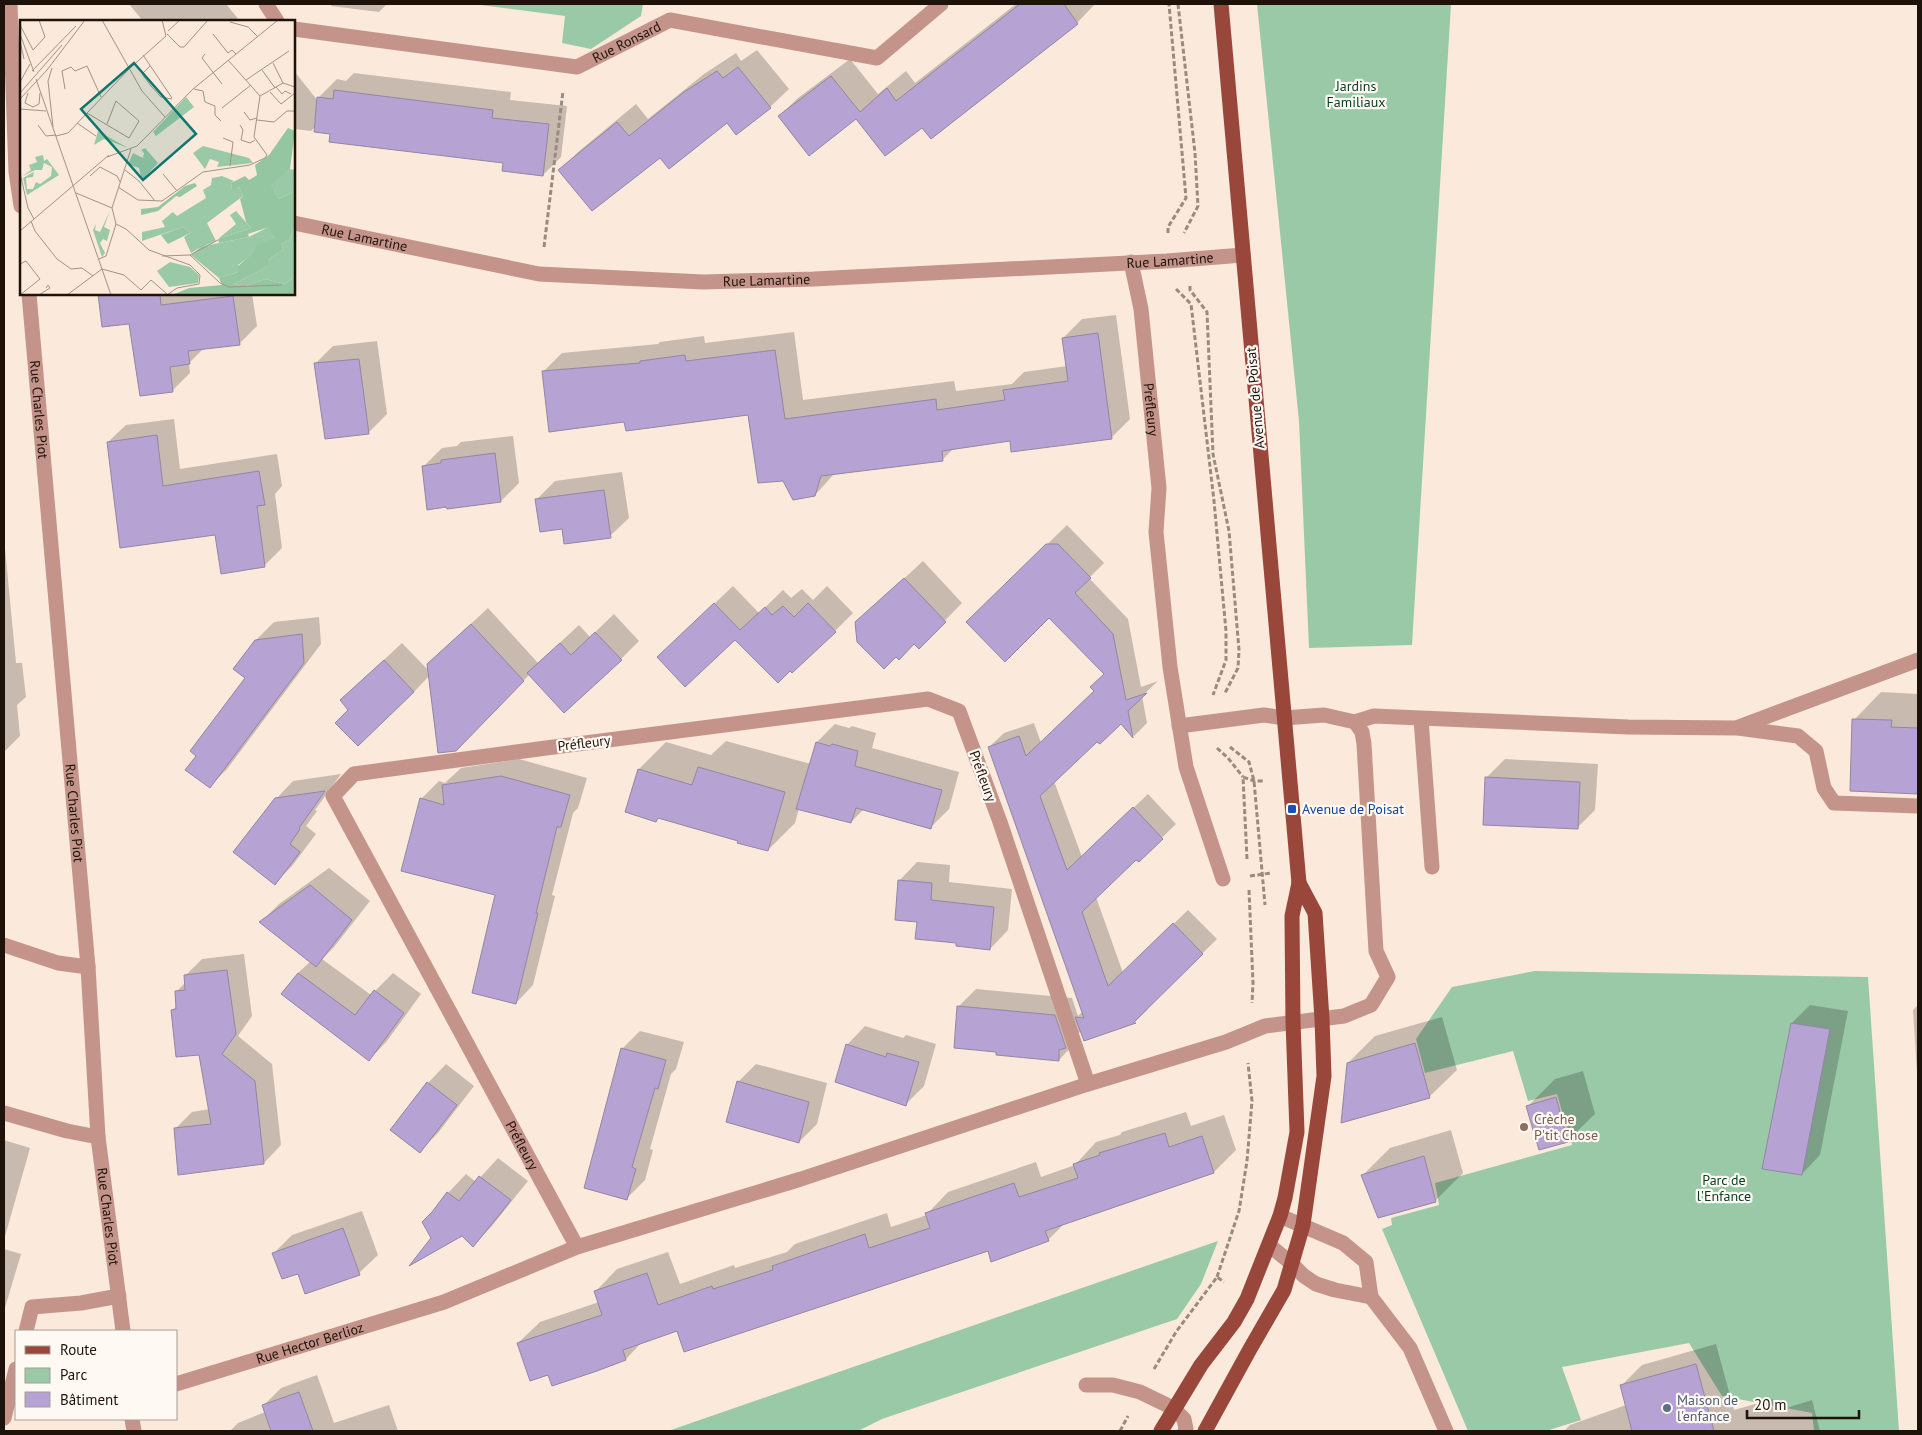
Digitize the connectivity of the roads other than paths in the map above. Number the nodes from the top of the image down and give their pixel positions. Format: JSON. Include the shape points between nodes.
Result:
{"nodes":[{"id":1,"x":10,"y":4,"type":"edge"},
{"id":2,"x":266,"y":4,"type":"edge"},
{"id":3,"x":941,"y":4,"type":"edge"},
{"id":4,"x":1221,"y":4,"type":"edge"},
{"id":5,"x":275,"y":20,"type":"edge"},
{"id":6,"x":295,"y":29,"type":"edge"},
{"id":7,"x":14,"y":172,"type":"edge"},
{"id":8,"x":20,"y":201,"type":"edge"},
{"id":9,"x":295,"y":224,"type":"edge"},
{"id":10,"x":1242,"y":256,"type":"junction"},
{"id":11,"x":1131,"y":262,"type":"junction"},
{"id":12,"x":29,"y":295,"type":"edge"},
{"id":13,"x":1918,"y":660,"type":"edge"},
{"id":14,"x":1284,"y":718,"type":"junction"},
{"id":15,"x":1421,"y":718,"type":"junction"},
{"id":16,"x":1355,"y":722,"type":"junction"},
{"id":17,"x":1179,"y":726,"type":"junction"},
{"id":18,"x":1736,"y":728,"type":"junction"},
{"id":19,"x":1918,"y":806,"type":"edge"},
{"id":20,"x":1432,"y":867,"type":"dead end"},
{"id":21,"x":1223,"y":879,"type":"dead end"},
{"id":22,"x":1299,"y":883,"type":"junction"},
{"id":23,"x":4,"y":945,"type":"edge"},
{"id":24,"x":88,"y":966,"type":"junction"},
{"id":25,"x":1322,"y":1019,"type":"junction"},
{"id":26,"x":1293,"y":1022,"type":"junction"},
{"id":27,"x":1088,"y":1084,"type":"junction"},
{"id":28,"x":4,"y":1113,"type":"edge"},
{"id":29,"x":98,"y":1137,"type":"junction"},
{"id":30,"x":1280,"y":1216,"type":"junction"},
{"id":31,"x":1303,"y":1225,"type":"junction"},
{"id":32,"x":1269,"y":1245,"type":"junction"},
{"id":33,"x":577,"y":1247,"type":"junction"},
{"id":34,"x":1291,"y":1263,"type":"junction"},
{"id":35,"x":120,"y":1296,"type":"junction"},
{"id":36,"x":1371,"y":1297,"type":"junction"},
{"id":37,"x":26,"y":1330,"type":"edge"},
{"id":38,"x":123,"y":1330,"type":"edge"},
{"id":39,"x":15,"y":1373,"type":"edge"},
{"id":40,"x":178,"y":1383,"type":"edge"},
{"id":41,"x":1086,"y":1385,"type":"dead end"},
{"id":42,"x":1173,"y":1408,"type":"junction"},
{"id":43,"x":4,"y":1418,"type":"edge"},
{"id":44,"x":1161,"y":1431,"type":"edge"},
{"id":45,"x":1185,"y":1431,"type":"edge"},
{"id":46,"x":1205,"y":1431,"type":"edge"},
{"id":47,"x":1446,"y":1431,"type":"edge"}],
"edges":[{"from":1,"to":7,"type":"street"},
{"from":2,"to":5,"type":"street"},
{"from":3,"to":6,"type":"street","name":"Rue Ronsard","via":[[877,58],[670,20],[577,67]]},
{"from":4,"to":10,"type":"main road","name":"Avenue de Poisat"},
{"from":7,"to":8,"type":"street"},
{"from":9,"to":11,"type":"street","name":"Rue Lamartine","via":[[539,274],[703,282]]},
{"from":10,"to":11,"type":"street","name":"Rue Lamartine"},
{"from":10,"to":14,"type":"main road","name":"Avenue de Poisat"},
{"from":11,"to":17,"type":"street","name":"Préfleury","via":[[1141,309],[1159,488],[1156,532]]},
{"from":12,"to":24,"type":"street","name":"Rue Charles Piot"},
{"from":13,"to":18,"type":"street"},
{"from":14,"to":16,"type":"street","via":[[1324,715]]},
{"from":14,"to":17,"type":"street","via":[[1264,715]]},
{"from":14,"to":22,"type":"main road","name":"Avenue de Poisat"},
{"from":15,"to":16,"type":"street","via":[[1374,716]]},
{"from":15,"to":18,"type":"street"},
{"from":15,"to":20,"type":"street"},
{"from":16,"to":25,"type":"street","via":[[1362,732],[1364,744],[1376,951],[1388,978],[1371,1005],[1344,1016]]},
{"from":17,"to":21,"type":"street","name":"Préfleury","via":[[1186,767]]},
{"from":18,"to":19,"type":"street","via":[[1798,736],[1816,751],[1824,788],[1834,802]]},
{"from":22,"to":25,"type":"main road","name":"Avenue de Poisat","via":[[1315,914]]},
{"from":22,"to":26,"type":"main road","name":"Avenue de Poisat","via":[[1292,916]]},
{"from":23,"to":24,"type":"street","via":[[58,963]]},
{"from":24,"to":29,"type":"street","name":"Rue Charles Piot"},
{"from":25,"to":26,"type":"street"},
{"from":25,"to":31,"type":"main road","name":"Avenue de Poisat","via":[[1324,1076]]},
{"from":26,"to":27,"type":"street","via":[[1265,1026],[1226,1042]]},
{"from":26,"to":30,"type":"main road","name":"Avenue de Poisat","via":[[1297,1132]]},
{"from":27,"to":33,"type":"street","via":[[801,1179]]},
{"from":27,"to":33,"type":"street","name":"Préfleury","via":[[959,710],[928,699],[354,774],[333,796]]},
{"from":28,"to":29,"type":"street"},
{"from":29,"to":35,"type":"street","name":"Rue Charles Piot"},
{"from":30,"to":31,"type":"street"},
{"from":30,"to":32,"type":"main road","name":"Avenue de Poisat"},
{"from":31,"to":34,"type":"main road","name":"Avenue de Poisat"},
{"from":31,"to":36,"type":"street","via":[[1343,1243],[1366,1262]]},
{"from":32,"to":34,"type":"street"},
{"from":32,"to":42,"type":"main road","name":"Avenue de Poisat","via":[[1248,1299]]},
{"from":33,"to":40,"type":"street","name":"Rue Hector Berlioz","via":[[444,1302]]},
{"from":34,"to":36,"type":"street","via":[[1316,1284]]},
{"from":34,"to":46,"type":"main road","name":"Avenue de Poisat","via":[[1284,1290]]},
{"from":35,"to":37,"type":"street","via":[[32,1308]]},
{"from":35,"to":38,"type":"street","name":"Rue Charles Piot"},
{"from":36,"to":47,"type":"street","via":[[1410,1348]]},
{"from":39,"to":43,"type":"street"},
{"from":41,"to":42,"type":"street","via":[[1113,1385],[1140,1392]]},
{"from":42,"to":44,"type":"main road","name":"Avenue de Poisat"},
{"from":42,"to":45,"type":"street","via":[[1184,1419]]}]}
